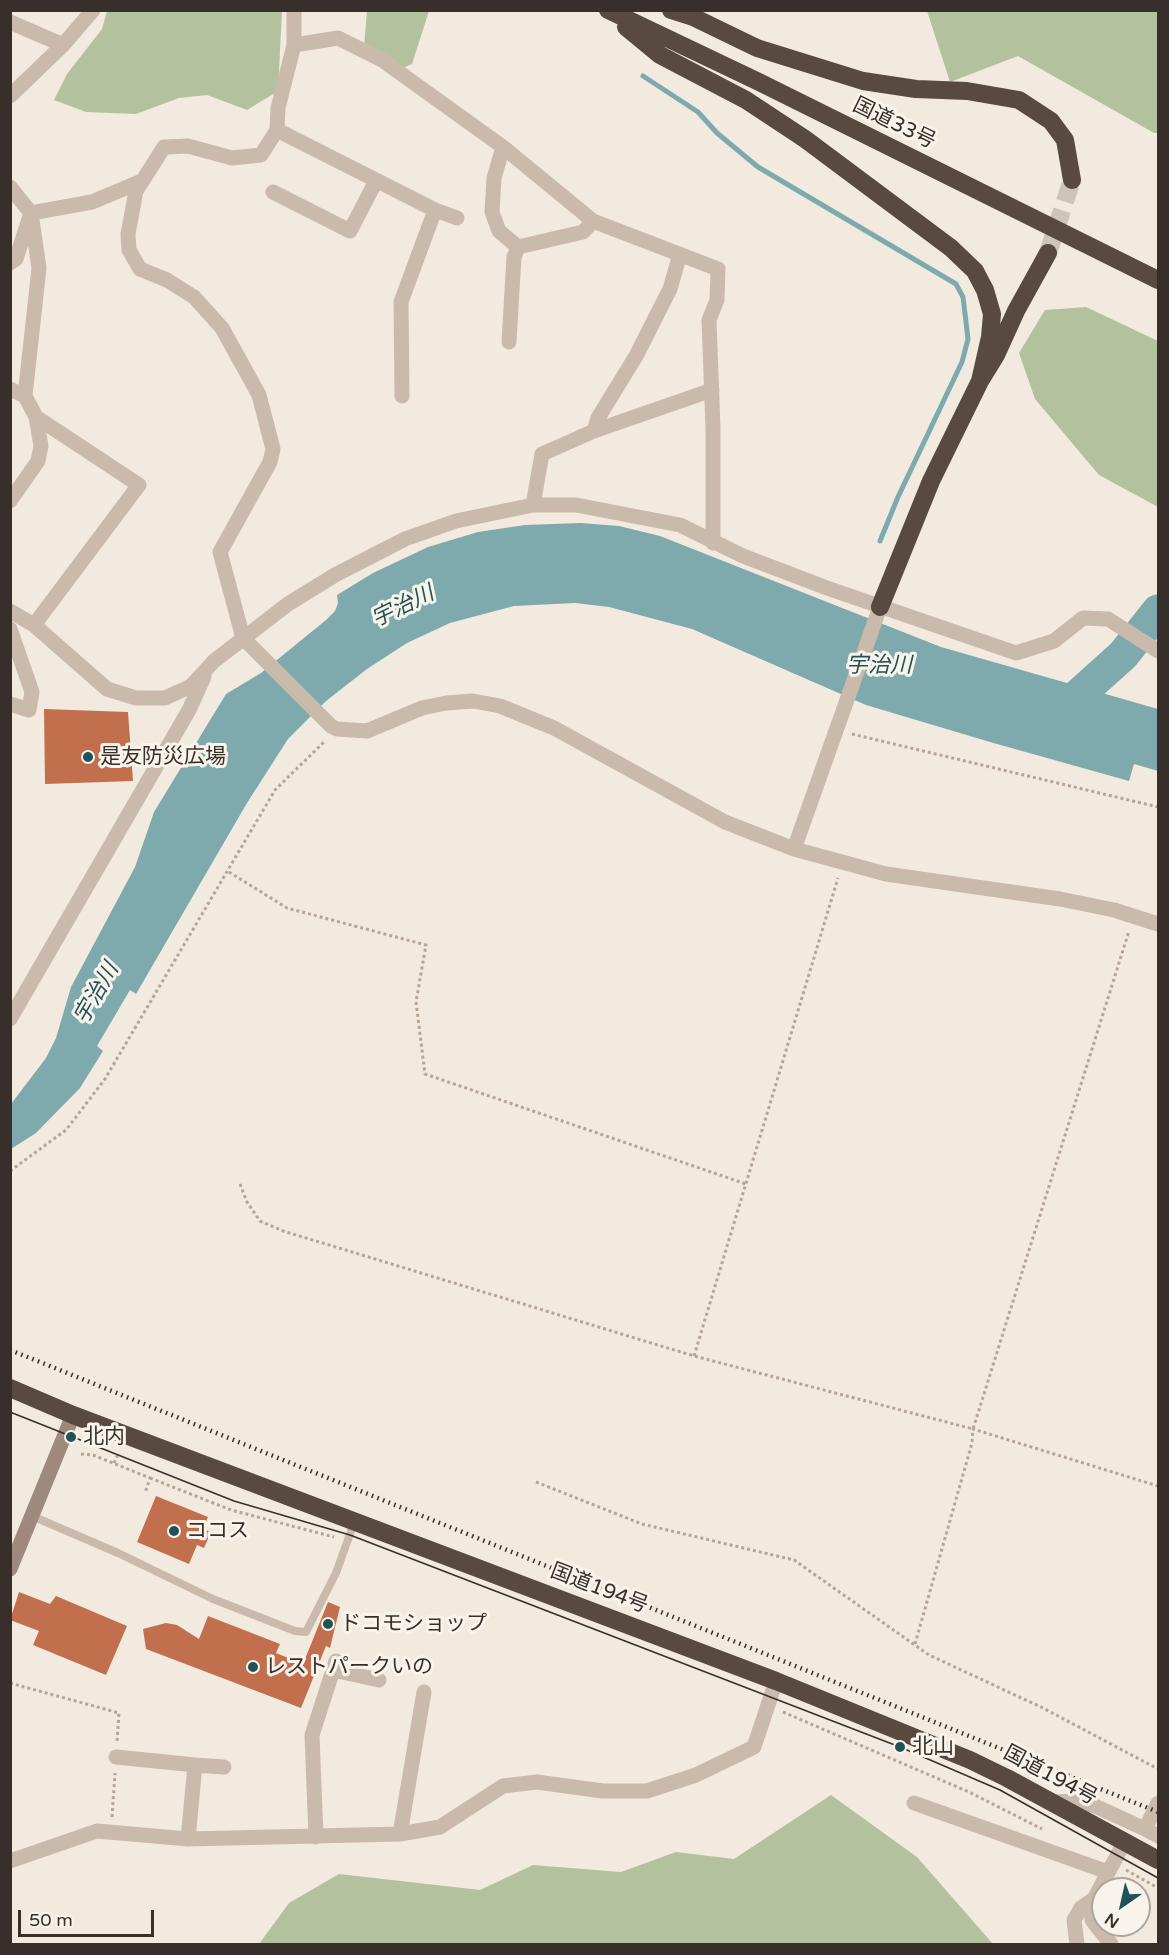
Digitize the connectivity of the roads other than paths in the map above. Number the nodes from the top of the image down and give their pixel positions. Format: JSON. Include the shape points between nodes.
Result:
{"nodes":[{"id":1,"x":93,"y":10,"type":"edge"},
{"id":2,"x":294,"y":10,"type":"edge"},
{"id":3,"x":607,"y":10,"type":"edge"},
{"id":4,"x":671,"y":10,"type":"edge"},
{"id":5,"x":10,"y":22,"type":"edge"},
{"id":6,"x":63,"y":45,"type":"junction"},
{"id":7,"x":294,"y":45,"type":"junction"},
{"id":8,"x":10,"y":96,"type":"edge"},
{"id":9,"x":277,"y":130,"type":"junction"},
{"id":10,"x":503,"y":147,"type":"junction"},
{"id":11,"x":1072,"y":180,"type":"tunnel mouth"},
{"id":12,"x":142,"y":181,"type":"junction"},
{"id":13,"x":376,"y":181,"type":"junction"},
{"id":14,"x":10,"y":187,"type":"edge"},
{"id":15,"x":273,"y":192,"type":"dead end"},
{"id":16,"x":435,"y":210,"type":"junction"},
{"id":17,"x":31,"y":213,"type":"junction"},
{"id":18,"x":457,"y":218,"type":"dead end"},
{"id":19,"x":593,"y":221,"type":"junction"},
{"id":20,"x":518,"y":247,"type":"junction"},
{"id":21,"x":1048,"y":253,"type":"tunnel mouth"},
{"id":22,"x":680,"y":254,"type":"junction"},
{"id":23,"x":12,"y":259,"type":"edge"},
{"id":24,"x":1158,"y":280,"type":"edge"},
{"id":25,"x":509,"y":342,"type":"dead end"},
{"id":26,"x":980,"y":381,"type":"junction"},
{"id":27,"x":10,"y":389,"type":"edge"},
{"id":28,"x":712,"y":390,"type":"junction"},
{"id":29,"x":25,"y":396,"type":"junction"},
{"id":30,"x":402,"y":396,"type":"dead end"},
{"id":31,"x":36,"y":417,"type":"junction"},
{"id":32,"x":594,"y":431,"type":"junction"},
{"id":33,"x":10,"y":501,"type":"edge"},
{"id":34,"x":533,"y":505,"type":"junction"},
{"id":35,"x":713,"y":543,"type":"junction"},
{"id":36,"x":880,"y":607,"type":"junction"},
{"id":37,"x":10,"y":611,"type":"edge"},
{"id":38,"x":34,"y":625,"type":"junction"},
{"id":39,"x":10,"y":629,"type":"edge"},
{"id":40,"x":243,"y":638,"type":"junction"},
{"id":41,"x":1158,"y":651,"type":"edge"},
{"id":42,"x":214,"y":661,"type":"junction"},
{"id":43,"x":10,"y":704,"type":"edge"},
{"id":44,"x":794,"y":849,"type":"junction"},
{"id":45,"x":1158,"y":924,"type":"edge"},
{"id":46,"x":10,"y":1019,"type":"edge"},
{"id":47,"x":10,"y":1388,"type":"edge"},
{"id":48,"x":73,"y":1415,"type":"junction"},
{"id":49,"x":32,"y":1516,"type":"junction"},
{"id":50,"x":355,"y":1520,"type":"junction"},
{"id":51,"x":11,"y":1569,"type":"edge"},
{"id":52,"x":379,"y":1680,"type":"dead end"},
{"id":53,"x":776,"y":1681,"type":"junction"},
{"id":54,"x":424,"y":1692,"type":"dead end"},
{"id":55,"x":116,"y":1757,"type":"road end"},
{"id":56,"x":195,"y":1765,"type":"junction"},
{"id":57,"x":224,"y":1767,"type":"dead end"},
{"id":58,"x":1054,"y":1802,"type":"junction"},
{"id":59,"x":914,"y":1803,"type":"dead end"},
{"id":60,"x":1158,"y":1803,"type":"edge"},
{"id":61,"x":1152,"y":1832,"type":"edge"},
{"id":62,"x":400,"y":1834,"type":"junction"},
{"id":63,"x":316,"y":1837,"type":"junction"},
{"id":64,"x":188,"y":1839,"type":"junction"},
{"id":65,"x":1125,"y":1841,"type":"junction"},
{"id":66,"x":1158,"y":1860,"type":"edge"},
{"id":67,"x":10,"y":1861,"type":"edge"},
{"id":68,"x":1111,"y":1867,"type":"junction"},
{"id":69,"x":1106,"y":1877,"type":"edge"},
{"id":70,"x":1091,"y":1901,"type":"edge"},
{"id":71,"x":1077,"y":1944,"type":"edge"}],
"edges":[{"from":1,"to":6,"type":"street"},
{"from":2,"to":7,"type":"street"},
{"from":3,"to":24,"type":"highway","name":"国道33号"},
{"from":3,"to":26,"type":"highway","via":[[660,55],[746,100],[805,139],[951,248],[975,271],[992,314]]},
{"from":4,"to":11,"type":"highway","via":[[757,48],[863,81],[1019,100],[1051,121],[1065,140]]},
{"from":5,"to":6,"type":"street"},
{"from":6,"to":8,"type":"street"},
{"from":7,"to":9,"type":"street","via":[[278,108]]},
{"from":7,"to":10,"type":"street","via":[[338,38],[382,60]]},
{"from":9,"to":12,"type":"street","via":[[261,155],[232,158],[188,146],[164,147]]},
{"from":9,"to":13,"type":"street"},
{"from":10,"to":19,"type":"street"},
{"from":10,"to":20,"type":"street","via":[[494,178],[492,212],[499,231]]},
{"from":12,"to":17,"type":"street","via":[[92,202]]},
{"from":12,"to":40,"type":"street","via":[[136,191],[128,234],[133,261],[140,269],[194,297],[222,328],[260,395],[273,449],[270,462],[220,552]]},
{"from":13,"to":15,"type":"street","via":[[350,231]]},
{"from":13,"to":16,"type":"street"},
{"from":14,"to":17,"type":"street"},
{"from":16,"to":18,"type":"street"},
{"from":16,"to":30,"type":"street","via":[[401,302]]},
{"from":17,"to":23,"type":"street"},
{"from":17,"to":29,"type":"street","via":[[39,268]]},
{"from":19,"to":20,"type":"street","via":[[583,232]]},
{"from":19,"to":22,"type":"street"},
{"from":20,"to":25,"type":"street","via":[[514,257]]},
{"from":21,"to":26,"type":"highway"},
{"from":22,"to":28,"type":"street","via":[[718,269],[717,300],[709,320]]},
{"from":22,"to":32,"type":"street","via":[[670,289]]},
{"from":26,"to":36,"type":"highway","via":[[927,492]]},
{"from":27,"to":29,"type":"street"},
{"from":28,"to":32,"type":"street"},
{"from":28,"to":35,"type":"street"},
{"from":29,"to":31,"type":"street"},
{"from":31,"to":33,"type":"street","via":[[41,446],[39,461]]},
{"from":31,"to":38,"type":"street","via":[[139,485]]},
{"from":32,"to":34,"type":"street","via":[[542,454]]},
{"from":34,"to":35,"type":"street","via":[[576,505],[620,512],[680,525]]},
{"from":34,"to":40,"type":"street","via":[[456,521],[405,539],[335,575]]},
{"from":35,"to":36,"type":"street"},
{"from":36,"to":41,"type":"street","via":[[1016,653],[1054,641],[1083,618],[1108,619]]},
{"from":36,"to":44,"type":"street"},
{"from":37,"to":38,"type":"street"},
{"from":38,"to":42,"type":"street","via":[[100,683],[129,697],[165,698],[191,686]]},
{"from":39,"to":43,"type":"street","via":[[32,692],[30,710]]},
{"from":40,"to":42,"type":"street"},
{"from":40,"to":44,"type":"street","via":[[334,728],[367,731],[422,708],[446,703],[473,701],[500,706],[554,728],[725,822]]},
{"from":42,"to":46,"type":"street"},
{"from":44,"to":45,"type":"street","via":[[886,874],[1060,899]]},
{"from":47,"to":48,"type":"highway","name":"国道194号"},
{"from":48,"to":49,"type":"street"},
{"from":48,"to":50,"type":"highway","name":"国道194号"},
{"from":49,"to":50,"type":"lane","via":[[213,1599],[306,1632],[336,1573]]},
{"from":49,"to":51,"type":"street"},
{"from":50,"to":53,"type":"highway","name":"国道194号"},
{"from":52,"to":63,"type":"street","via":[[334,1665],[312,1735]]},
{"from":53,"to":58,"type":"highway","name":"国道194号","via":[[970,1760]]},
{"from":53,"to":62,"type":"street","via":[[754,1747],[696,1776],[648,1791],[603,1791],[537,1782],[503,1786],[440,1827]]},
{"from":54,"to":62,"type":"street"},
{"from":55,"to":56,"type":"street"},
{"from":56,"to":57,"type":"street"},
{"from":56,"to":64,"type":"street"},
{"from":58,"to":61,"type":"street","via":[[1077,1801],[1095,1806]]},
{"from":58,"to":65,"type":"highway","name":"国道194号"},
{"from":59,"to":68,"type":"street"},
{"from":60,"to":61,"type":"street"},
{"from":62,"to":63,"type":"street"},
{"from":63,"to":64,"type":"street"},
{"from":64,"to":67,"type":"street","via":[[98,1831]]},
{"from":65,"to":66,"type":"highway","name":"国道194号"},
{"from":65,"to":68,"type":"street"},
{"from":68,"to":69,"type":"street"},
{"from":70,"to":71,"type":"street","via":[[1074,1920]]}]}
